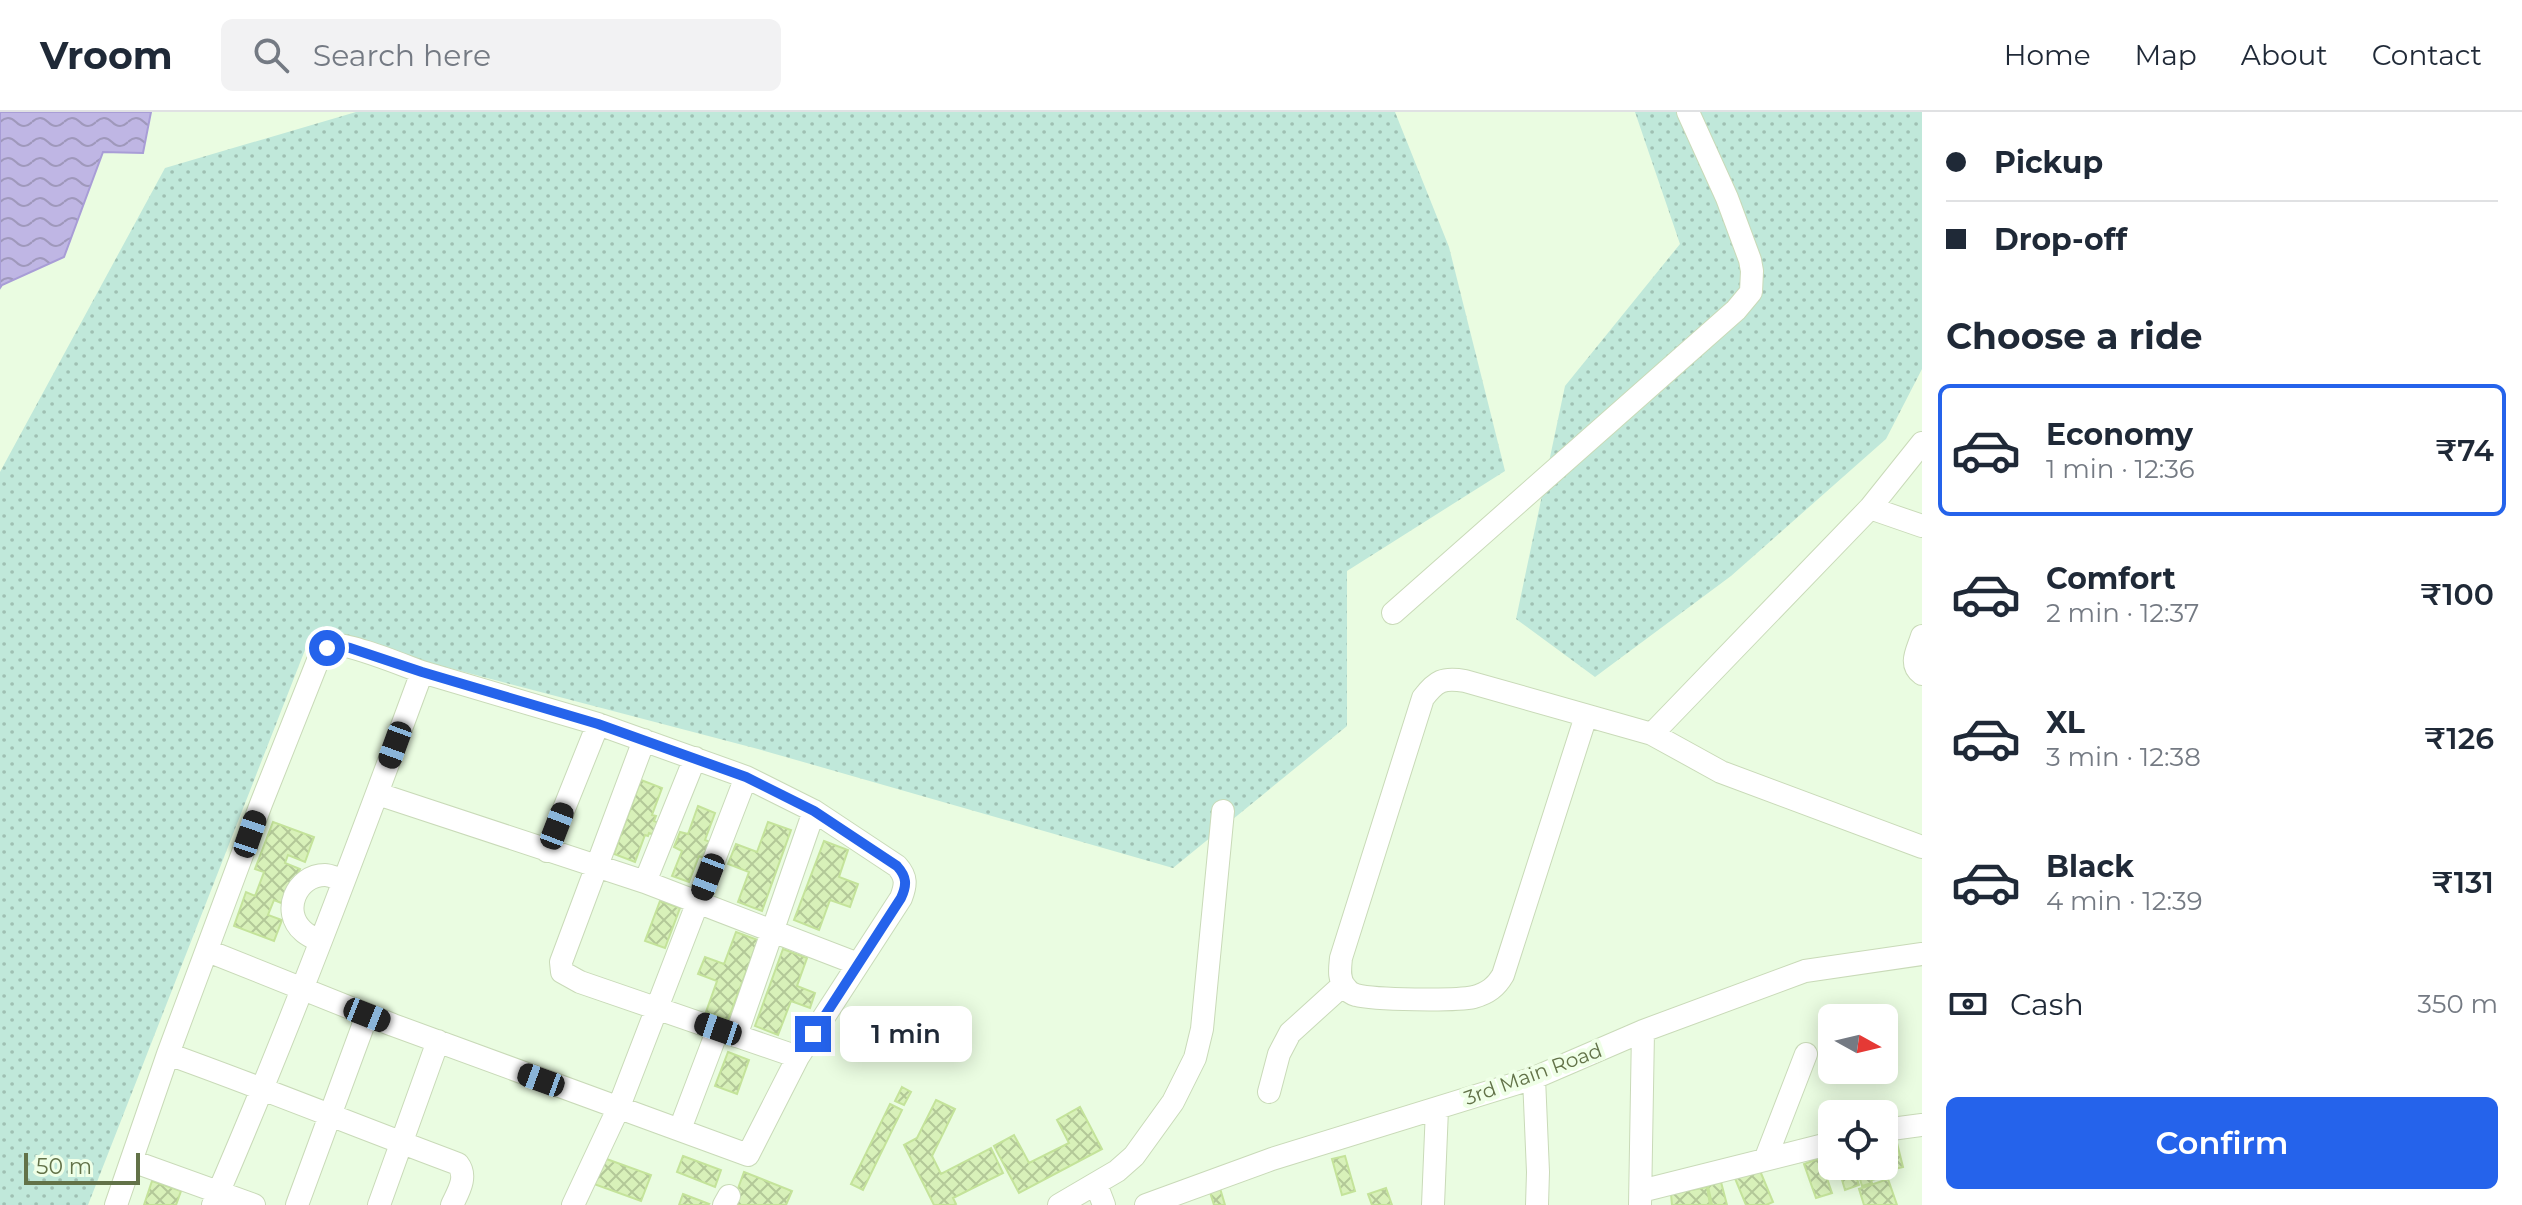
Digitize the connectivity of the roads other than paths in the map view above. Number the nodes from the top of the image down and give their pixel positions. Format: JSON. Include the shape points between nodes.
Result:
{"nodes":[{"id":1,"x":1688,"y":112,"type":"edge"},
{"id":2,"x":1922,"y":443,"type":"edge"},
{"id":3,"x":1870,"y":508,"type":"junction"},
{"id":4,"x":1922,"y":526,"type":"edge"},
{"id":5,"x":1393,"y":613,"type":"dead end"},
{"id":6,"x":1922,"y":636,"type":"edge"},
{"id":7,"x":422,"y":672,"type":"junction"},
{"id":8,"x":1922,"y":674,"type":"edge"},
{"id":9,"x":1586,"y":716,"type":"junction"},
{"id":10,"x":598,"y":724,"type":"junction"},
{"id":11,"x":1652,"y":734,"type":"junction"},
{"id":12,"x":644,"y":740,"type":"junction"},
{"id":13,"x":695,"y":758,"type":"junction"},
{"id":14,"x":746,"y":777,"type":"junction"},
{"id":15,"x":378,"y":794,"type":"junction"},
{"id":16,"x":814,"y":811,"type":"junction"},
{"id":17,"x":1223,"y":811,"type":"dead end"},
{"id":18,"x":1922,"y":847,"type":"edge"},
{"id":19,"x":547,"y":851,"type":"junction"},
{"id":20,"x":596,"y":867,"type":"junction"},
{"id":21,"x":343,"y":880,"type":"junction"},
{"id":22,"x":645,"y":882,"type":"junction"},
{"id":23,"x":699,"y":902,"type":"junction"},
{"id":24,"x":772,"y":931,"type":"junction"},
{"id":25,"x":319,"y":941,"type":"junction"},
{"id":26,"x":208,"y":951,"type":"junction"},
{"id":27,"x":1922,"y":954,"type":"edge"},
{"id":28,"x":858,"y":964,"type":"junction"},
{"id":29,"x":1343,"y":985,"type":"junction"},
{"id":30,"x":301,"y":988,"type":"junction"},
{"id":31,"x":659,"y":1009,"type":"junction"},
{"id":32,"x":367,"y":1015,"type":"junction"},
{"id":33,"x":1643,"y":1031,"type":"junction"},
{"id":34,"x":727,"y":1032,"type":"junction"},
{"id":35,"x":438,"y":1041,"type":"junction"},
{"id":36,"x":168,"y":1054,"type":"junction"},
{"id":37,"x":1806,"y":1054,"type":"dead end"},
{"id":38,"x":798,"y":1057,"type":"junction"},
{"id":39,"x":1534,"y":1078,"type":"junction"},
{"id":40,"x":264,"y":1088,"type":"junction"},
{"id":41,"x":1269,"y":1092,"type":"dead end"},
{"id":42,"x":618,"y":1109,"type":"junction"},
{"id":43,"x":1437,"y":1109,"type":"junction"},
{"id":44,"x":329,"y":1117,"type":"junction"},
{"id":45,"x":1922,"y":1125,"type":"edge"},
{"id":46,"x":1898,"y":1128,"type":"edge"},
{"id":47,"x":680,"y":1129,"type":"junction"},
{"id":48,"x":401,"y":1143,"type":"junction"},
{"id":49,"x":1818,"y":1147,"type":"edge"},
{"id":50,"x":1765,"y":1160,"type":"junction"},
{"id":51,"x":132,"y":1161,"type":"junction"},
{"id":52,"x":1100,"y":1194,"type":"edge"},
{"id":53,"x":216,"y":1198,"type":"edge"},
{"id":54,"x":1641,"y":1198,"type":"edge"},
{"id":55,"x":1154,"y":1203,"type":"edge"},
{"id":56,"x":116,"y":1205,"type":"edge"},
{"id":57,"x":254,"y":1205,"type":"edge"},
{"id":58,"x":297,"y":1205,"type":"edge"},
{"id":59,"x":379,"y":1205,"type":"edge"},
{"id":60,"x":452,"y":1205,"type":"edge"},
{"id":61,"x":573,"y":1205,"type":"edge"},
{"id":62,"x":1059,"y":1205,"type":"edge"},
{"id":63,"x":1433,"y":1205,"type":"edge"},
{"id":64,"x":1537,"y":1205,"type":"edge"}],
"edges":[{"from":1,"to":5,"type":"street","via":[[1750,260],[1751,292]]},
{"from":2,"to":3,"type":"street"},
{"from":3,"to":4,"type":"street"},
{"from":3,"to":11,"type":"street"},
{"from":6,"to":8,"type":"street","via":[[1914,662]]},
{"from":7,"to":10,"type":"street"},
{"from":7,"to":15,"type":"street"},
{"from":7,"to":26,"type":"street","via":[[335,645],[319,658]]},
{"from":9,"to":11,"type":"street"},
{"from":9,"to":29,"type":"street","via":[[1496,986],[1473,997],[1451,999],[1356,995]]},
{"from":9,"to":29,"type":"street","via":[[1465,681],[1449,678],[1433,685],[1423,698],[1341,958]]},
{"from":10,"to":12,"type":"street"},
{"from":10,"to":19,"type":"street"},
{"from":11,"to":18,"type":"street","via":[[1721,772]]},
{"from":12,"to":13,"type":"street"},
{"from":12,"to":20,"type":"street"},
{"from":13,"to":14,"type":"street"},
{"from":13,"to":22,"type":"street"},
{"from":14,"to":16,"type":"street"},
{"from":14,"to":23,"type":"street"},
{"from":15,"to":19,"type":"street"},
{"from":15,"to":21,"type":"street"},
{"from":16,"to":24,"type":"street"},
{"from":16,"to":28,"type":"street","via":[[897,866],[905,877],[901,898]]},
{"from":17,"to":52,"type":"street","via":[[1195,1058],[1173,1102]]},
{"from":19,"to":20,"type":"street"},
{"from":20,"to":22,"type":"street"},
{"from":20,"to":31,"type":"street","via":[[561,962],[562,972]]},
{"from":21,"to":25,"type":"street"},
{"from":21,"to":25,"type":"street","via":[[312,878],[294,895],[292,913],[301,930]]},
{"from":22,"to":23,"type":"street"},
{"from":23,"to":24,"type":"street"},
{"from":23,"to":31,"type":"street"},
{"from":24,"to":28,"type":"street"},
{"from":24,"to":34,"type":"street"},
{"from":25,"to":30,"type":"street"},
{"from":26,"to":30,"type":"street"},
{"from":26,"to":36,"type":"street"},
{"from":27,"to":33,"type":"street","name":"3rd Main Road","via":[[1805,971]]},
{"from":28,"to":38,"type":"street"},
{"from":29,"to":41,"type":"street","via":[[1290,1033]]},
{"from":30,"to":32,"type":"street"},
{"from":30,"to":40,"type":"street"},
{"from":31,"to":34,"type":"street"},
{"from":31,"to":42,"type":"street"},
{"from":32,"to":35,"type":"street"},
{"from":32,"to":44,"type":"street"},
{"from":33,"to":39,"type":"street","name":"3rd Main Road"},
{"from":33,"to":54,"type":"street"},
{"from":34,"to":38,"type":"street"},
{"from":34,"to":47,"type":"street"},
{"from":35,"to":42,"type":"street"},
{"from":35,"to":48,"type":"street"},
{"from":36,"to":40,"type":"street"},
{"from":36,"to":51,"type":"street"},
{"from":37,"to":50,"type":"street"},
{"from":38,"to":47,"type":"street","via":[[748,1155]]},
{"from":39,"to":43,"type":"street","name":"3rd Main Road"},
{"from":39,"to":64,"type":"street"},
{"from":40,"to":44,"type":"street"},
{"from":40,"to":53,"type":"street"},
{"from":42,"to":47,"type":"street"},
{"from":42,"to":61,"type":"street"},
{"from":43,"to":55,"type":"street","name":"3rd Main Road","via":[[1272,1159]]},
{"from":43,"to":63,"type":"street"},
{"from":44,"to":48,"type":"street"},
{"from":44,"to":58,"type":"street"},
{"from":45,"to":46,"type":"street"},
{"from":48,"to":59,"type":"street"},
{"from":48,"to":60,"type":"street","via":[[458,1164],[463,1177]]},
{"from":49,"to":50,"type":"street"},
{"from":50,"to":54,"type":"street"},
{"from":51,"to":53,"type":"street"},
{"from":51,"to":56,"type":"street"},
{"from":52,"to":62,"type":"street"},
{"from":53,"to":57,"type":"street"}]}
